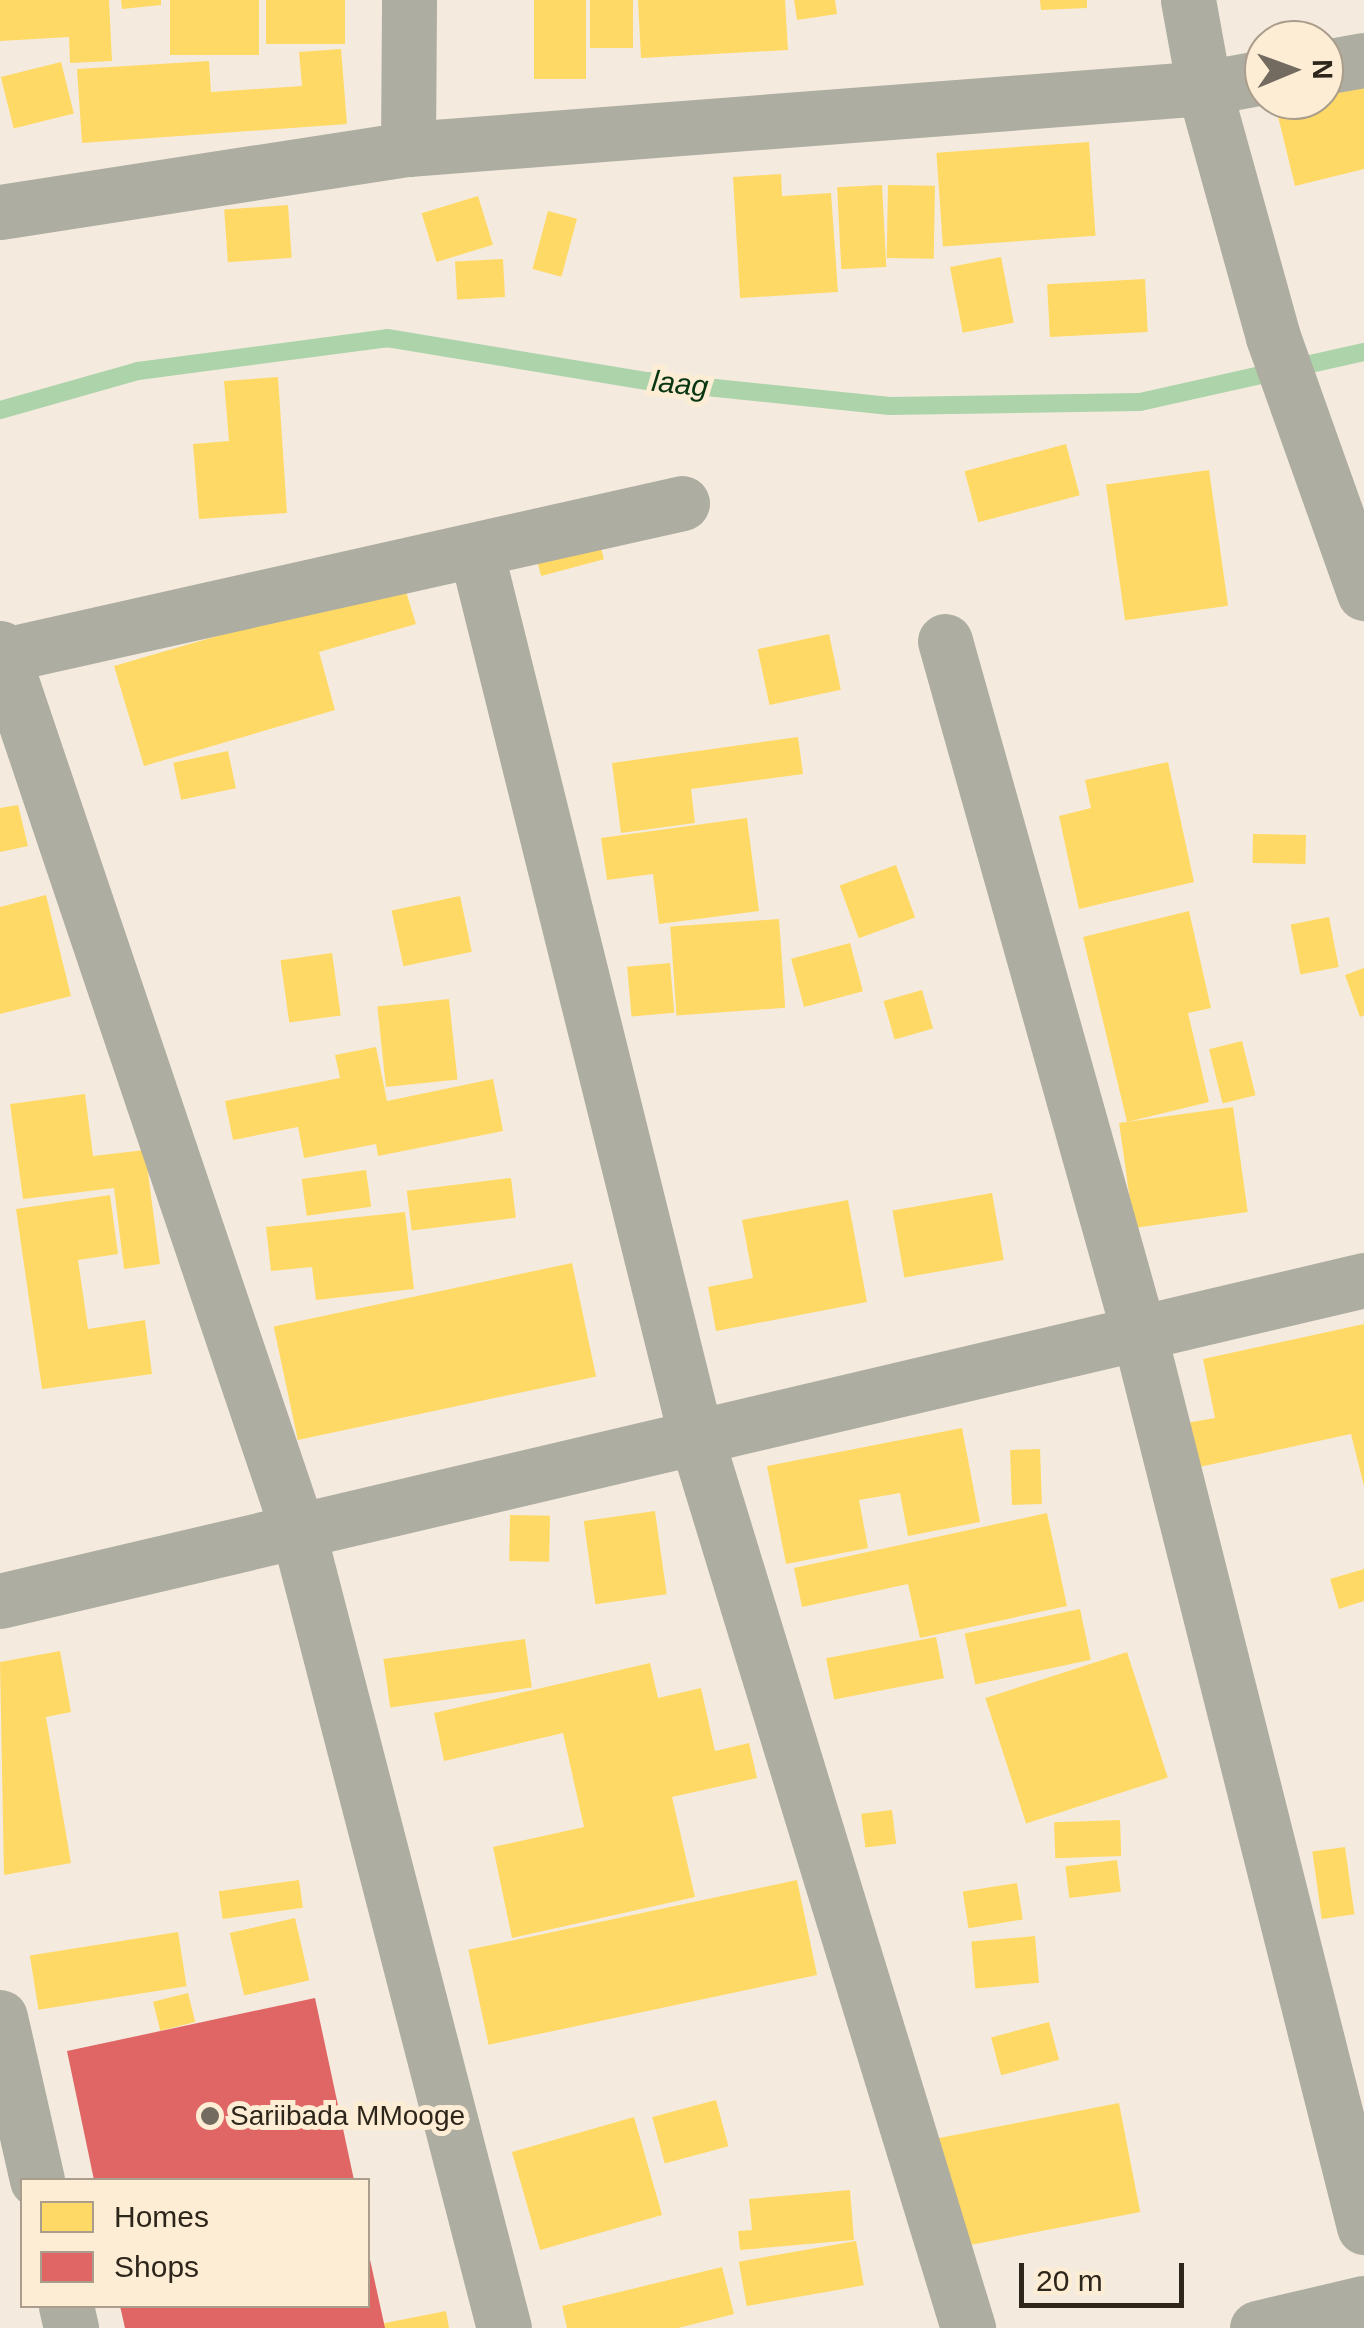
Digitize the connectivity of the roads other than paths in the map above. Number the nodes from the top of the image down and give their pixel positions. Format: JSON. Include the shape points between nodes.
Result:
{"nodes":[{"id":1,"x":409,"y":0,"type":"edge"},
{"id":2,"x":1188,"y":0,"type":"edge"},
{"id":3,"x":1244,"y":81,"type":"edge"},
{"id":4,"x":1204,"y":88,"type":"junction"},
{"id":5,"x":408,"y":148,"type":"junction"},
{"id":6,"x":0,"y":212,"type":"edge"},
{"id":7,"x":682,"y":503,"type":"dead end"},
{"id":8,"x":476,"y":551,"type":"junction"},
{"id":9,"x":1364,"y":593,"type":"edge"},
{"id":10,"x":946,"y":641,"type":"dead end"},
{"id":11,"x":2,"y":653,"type":"edge"},
{"id":12,"x":1364,"y":1280,"type":"edge"},
{"id":13,"x":1140,"y":1333,"type":"junction"},
{"id":14,"x":696,"y":1438,"type":"junction"},
{"id":15,"x":298,"y":1531,"type":"junction"},
{"id":16,"x":0,"y":1601,"type":"edge"},
{"id":17,"x":0,"y":2016,"type":"edge"},
{"id":18,"x":37,"y":2178,"type":"edge"},
{"id":19,"x":1364,"y":2227,"type":"edge"},
{"id":20,"x":1364,"y":2303,"type":"edge"},
{"id":21,"x":504,"y":2328,"type":"edge"},
{"id":22,"x":968,"y":2328,"type":"edge"},
{"id":23,"x":1257,"y":2328,"type":"edge"}],
"edges":[{"from":1,"to":5,"type":"street"},
{"from":2,"to":4,"type":"street"},
{"from":3,"to":4,"type":"street"},
{"from":4,"to":5,"type":"street"},
{"from":4,"to":9,"type":"street","via":[[1273,338]]},
{"from":5,"to":6,"type":"street"},
{"from":7,"to":8,"type":"street"},
{"from":8,"to":11,"type":"street"},
{"from":8,"to":14,"type":"street"},
{"from":10,"to":13,"type":"street"},
{"from":11,"to":15,"type":"street"},
{"from":12,"to":13,"type":"street"},
{"from":13,"to":14,"type":"street"},
{"from":13,"to":19,"type":"street"},
{"from":14,"to":15,"type":"street"},
{"from":14,"to":22,"type":"street"},
{"from":15,"to":16,"type":"street"},
{"from":15,"to":21,"type":"street"},
{"from":17,"to":18,"type":"street"},
{"from":20,"to":23,"type":"street"}]}
